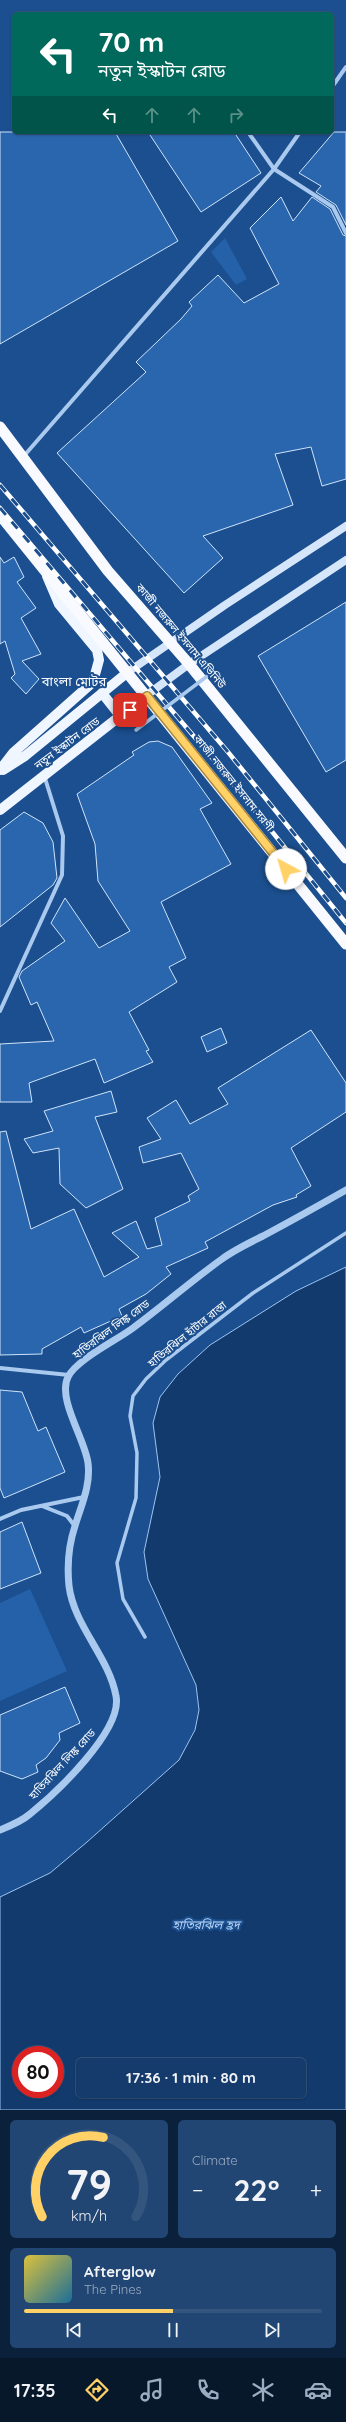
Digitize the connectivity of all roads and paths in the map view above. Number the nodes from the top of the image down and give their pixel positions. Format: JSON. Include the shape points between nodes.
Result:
{"nodes":[{"id":1,"x":346,"y":67,"type":"edge"},
{"id":2,"x":334,"y":84,"type":"edge"},
{"id":3,"x":249,"y":134,"type":"edge"},
{"id":4,"x":299,"y":134,"type":"edge"},
{"id":5,"x":274,"y":169,"type":"junction"},
{"id":6,"x":346,"y":233,"type":"edge"},
{"id":7,"x":0,"y":427,"type":"edge"},
{"id":8,"x":23,"y":457,"type":"junction"},
{"id":9,"x":0,"y":515,"type":"edge"},
{"id":10,"x":346,"y":526,"type":"edge"},
{"id":11,"x":346,"y":560,"type":"edge"},
{"id":12,"x":46,"y":575,"type":"junction"},
{"id":13,"x":171,"y":642,"type":"junction"},
{"id":14,"x":189,"y":664,"type":"junction"},
{"id":15,"x":214,"y":671,"type":"dead end"},
{"id":16,"x":128,"y":672,"type":"junction"},
{"id":17,"x":102,"y":693,"type":"junction"},
{"id":18,"x":147,"y":696,"type":"junction"},
{"id":19,"x":121,"y":717,"type":"junction"},
{"id":20,"x":136,"y":730,"type":"dead end"},
{"id":21,"x":0,"y":771,"type":"edge"},
{"id":22,"x":44,"y":775,"type":"junction"},
{"id":23,"x":0,"y":810,"type":"edge"},
{"id":24,"x":346,"y":858,"type":"edge"},
{"id":25,"x":346,"y":944,"type":"edge"},
{"id":26,"x":0,"y":1011,"type":"edge"},
{"id":27,"x":346,"y":1190,"type":"edge"},
{"id":28,"x":346,"y":1233,"type":"edge"},
{"id":29,"x":0,"y":1368,"type":"edge"},
{"id":30,"x":69,"y":1375,"type":"junction"},
{"id":31,"x":85,"y":1497,"type":"junction"},
{"id":32,"x":41,"y":1506,"type":"junction"},
{"id":33,"x":0,"y":1519,"type":"edge"},
{"id":34,"x":74,"y":1526,"type":"junction"},
{"id":35,"x":145,"y":1637,"type":"dead end"},
{"id":36,"x":0,"y":1830,"type":"edge"}],
"edges":[{"from":1,"to":2,"type":"street"},
{"from":3,"to":5,"type":"street"},
{"from":4,"to":5,"type":"street"},
{"from":5,"to":6,"type":"street","via":[[333,207]]},
{"from":5,"to":8,"type":"street"},
{"from":7,"to":8,"type":"highway","name":"কাজী নজরুল ইসলাম এভিনিউ"},
{"from":8,"to":13,"type":"highway","name":"কাজী নজরুল ইসলাম এভিনিউ","via":[[108,571]]},
{"from":9,"to":12,"type":"highway"},
{"from":10,"to":13,"type":"main road"},
{"from":11,"to":14,"type":"main road"},
{"from":12,"to":16,"type":"highway"},
{"from":12,"to":21,"type":"main road","via":[[58,604],[97,650],[97,669],[93,682],[13,753]]},
{"from":13,"to":14,"type":"highway","name":"কাজী নজরুল ইসলাম এভিনিউ"},
{"from":13,"to":16,"type":"main road"},
{"from":14,"to":18,"type":"main road"},
{"from":14,"to":24,"type":"highway","name":"কাজী নজরুল ইসলাম এভিনিউ"},
{"from":15,"to":20,"type":"street","bridge":true},
{"from":16,"to":17,"type":"main road","name":"নতুন ইস্কাটন রোড"},
{"from":16,"to":18,"type":"highway"},
{"from":17,"to":19,"type":"main road"},
{"from":17,"to":21,"type":"main road","name":"নতুন ইস্কাটন রোড","via":[[26,756]]},
{"from":18,"to":19,"type":"main road","name":"নতুন ইস্কাটন রোড"},
{"from":18,"to":25,"type":"highway","name":"কাজী নজরুল ইসলাম সরণী"},
{"from":19,"to":22,"type":"main road","name":"নতুন ইস্কাটন রোড"},
{"from":22,"to":23,"type":"main road","name":"নতুন ইস্কাটন রোড"},
{"from":22,"to":26,"type":"street","via":[[62,836],[62,875]]},
{"from":27,"to":30,"type":"street","name":"হাতিরঝিল লিঙ্ক রোড","via":[[223,1258],[133,1328],[88,1358]]},
{"from":28,"to":35,"type":"street","name":"হাতিরঝিল হাঁটার রাস্তা","via":[[253,1293],[166,1360],[133,1396],[130,1416],[137,1453],[136,1498],[117,1563],[123,1599]]},
{"from":29,"to":30,"type":"street"},
{"from":30,"to":31,"type":"street","name":"হাতিরঝিল লিঙ্ক রোড","via":[[65,1387],[66,1397],[85,1449],[88,1465]]},
{"from":31,"to":32,"type":"street"},
{"from":31,"to":34,"type":"street","name":"হাতিরঝিল লিঙ্ক রোড"},
{"from":32,"to":33,"type":"street","via":[[21,1510]]},
{"from":32,"to":34,"type":"street","via":[[67,1516]]},
{"from":34,"to":36,"type":"street","name":"হাতিরঝিল লিঙ্ক রোড","via":[[69,1563],[69,1588],[74,1608],[114,1689],[117,1708],[109,1729],[78,1766],[29,1815]]}]}
